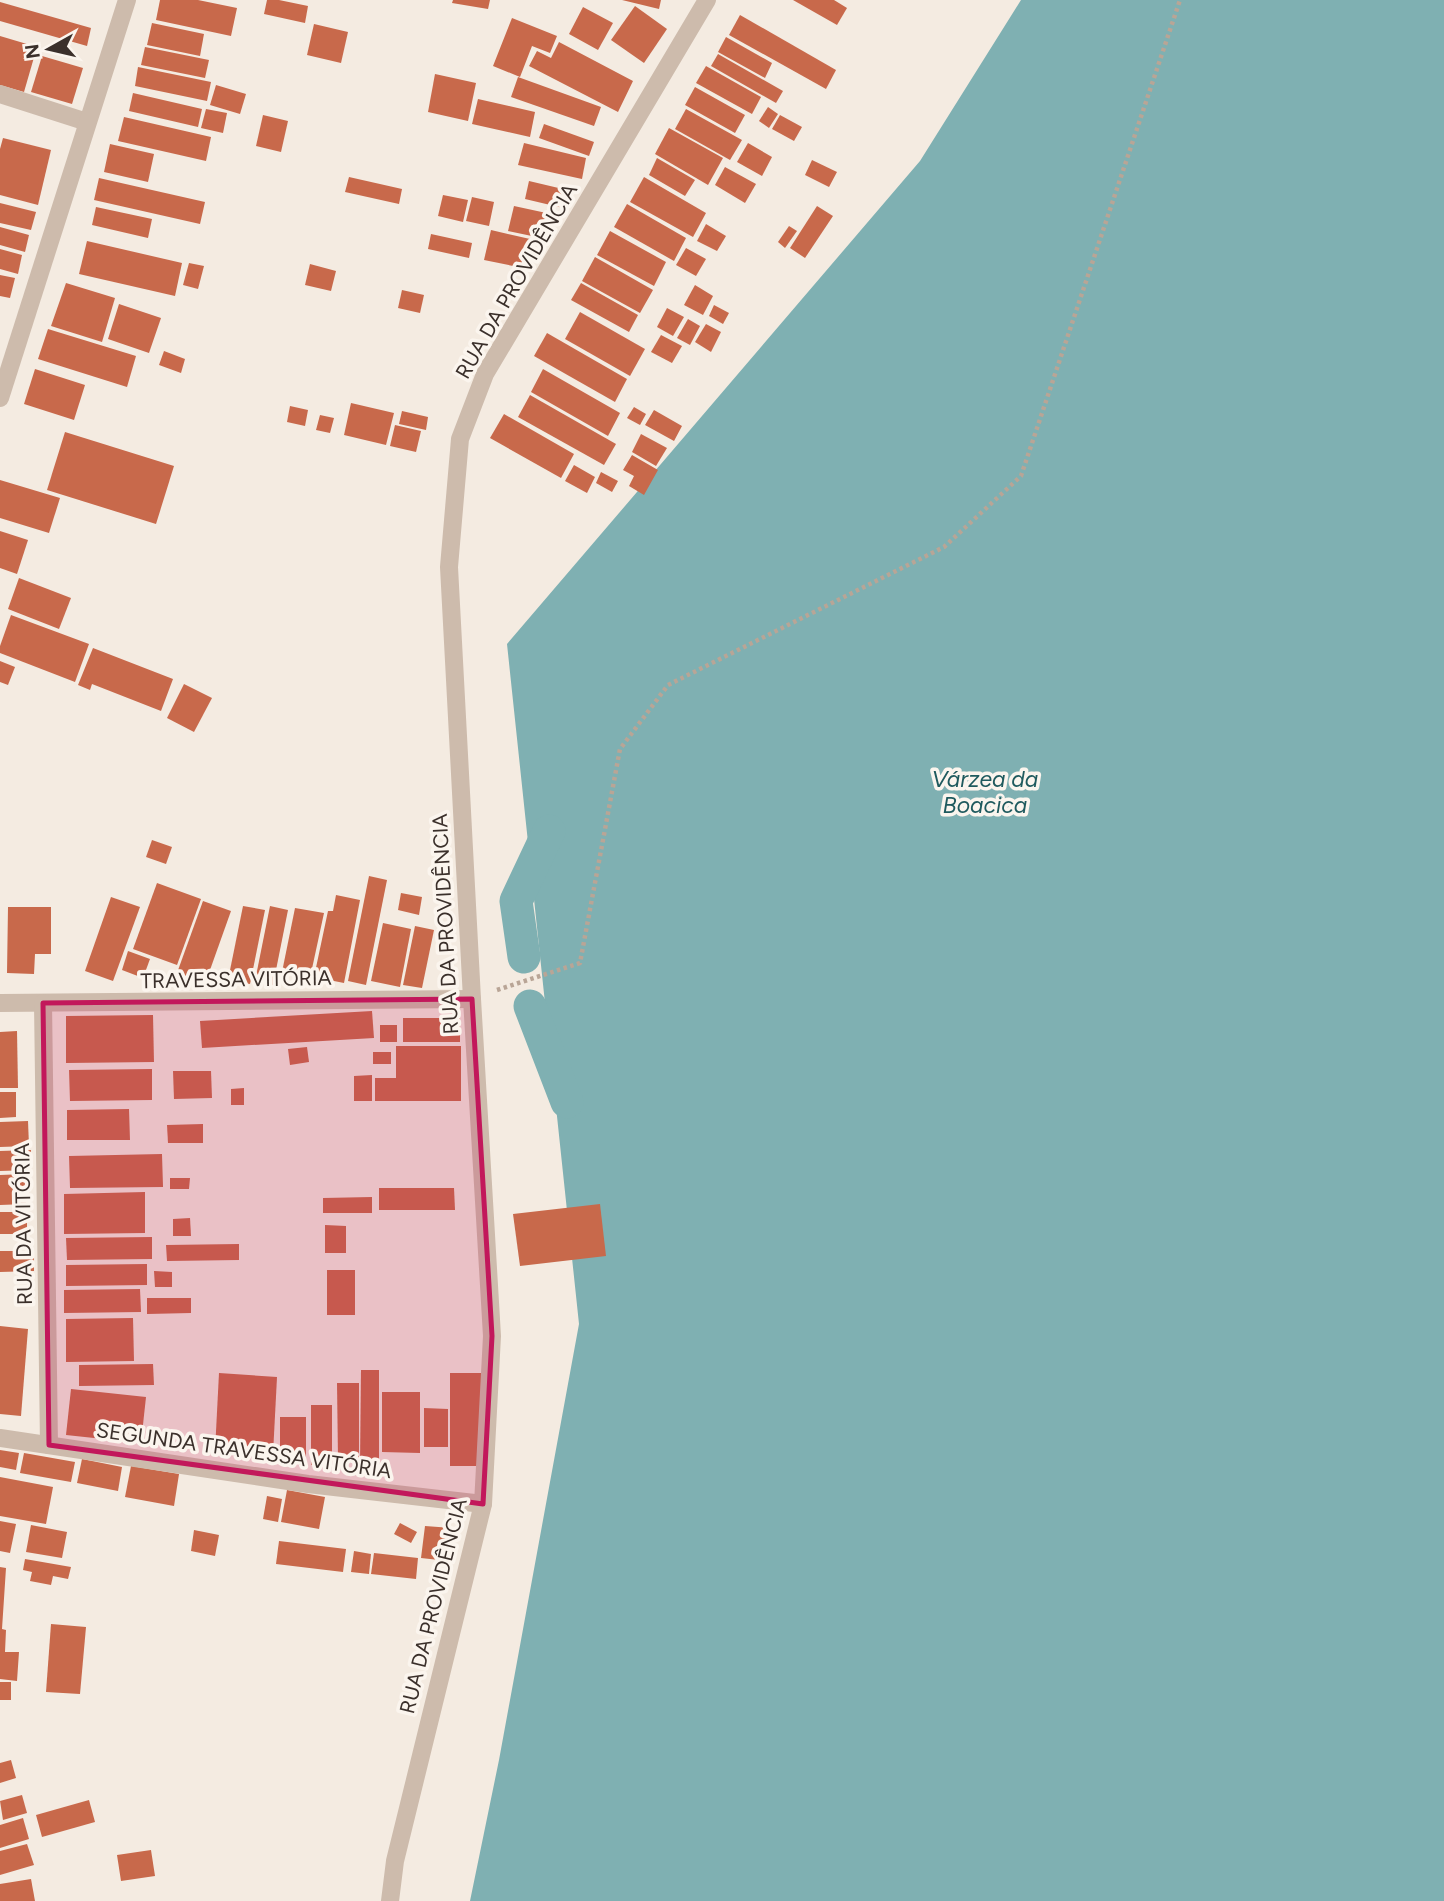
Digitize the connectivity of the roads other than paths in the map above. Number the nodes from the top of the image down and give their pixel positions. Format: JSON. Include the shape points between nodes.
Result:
{"nodes":[{"id":1,"x":127,"y":0,"type":"edge"},
{"id":2,"x":707,"y":0,"type":"edge"},
{"id":3,"x":0,"y":94,"type":"edge"},
{"id":4,"x":87,"y":122,"type":"junction"},
{"id":5,"x":0,"y":398,"type":"edge"},
{"id":6,"x":472,"y":999,"type":"junction"},
{"id":7,"x":0,"y":1003,"type":"edge"},
{"id":8,"x":43,"y":1003,"type":"junction"},
{"id":9,"x":0,"y":1438,"type":"edge"},
{"id":10,"x":48,"y":1445,"type":"junction"},
{"id":11,"x":483,"y":1504,"type":"junction"},
{"id":12,"x":390,"y":1901,"type":"edge"}],
"edges":[{"from":1,"to":4,"type":"street"},
{"from":2,"to":6,"type":"street","name":"RUA DA PROVIDÊNCIA","via":[[485,374],[460,439],[449,567]]},
{"from":3,"to":4,"type":"street"},
{"from":4,"to":5,"type":"street"},
{"from":6,"to":8,"type":"street","name":"TRAVESSA VITÓRIA"},
{"from":6,"to":11,"type":"street","name":"RUA DA PROVIDÊNCIA","via":[[492,1336]]},
{"from":7,"to":8,"type":"street","name":"TRAVESSA VITÓRIA"},
{"from":8,"to":10,"type":"street","name":"RUA DA VITÓRIA"},
{"from":9,"to":10,"type":"street","name":"SEGUNDA TRAVESSA VITÓRIA"},
{"from":10,"to":11,"type":"street","name":"SEGUNDA TRAVESSA VITÓRIA","via":[[308,1484]]},
{"from":11,"to":12,"type":"street","name":"RUA DA PROVIDÊNCIA"}]}
